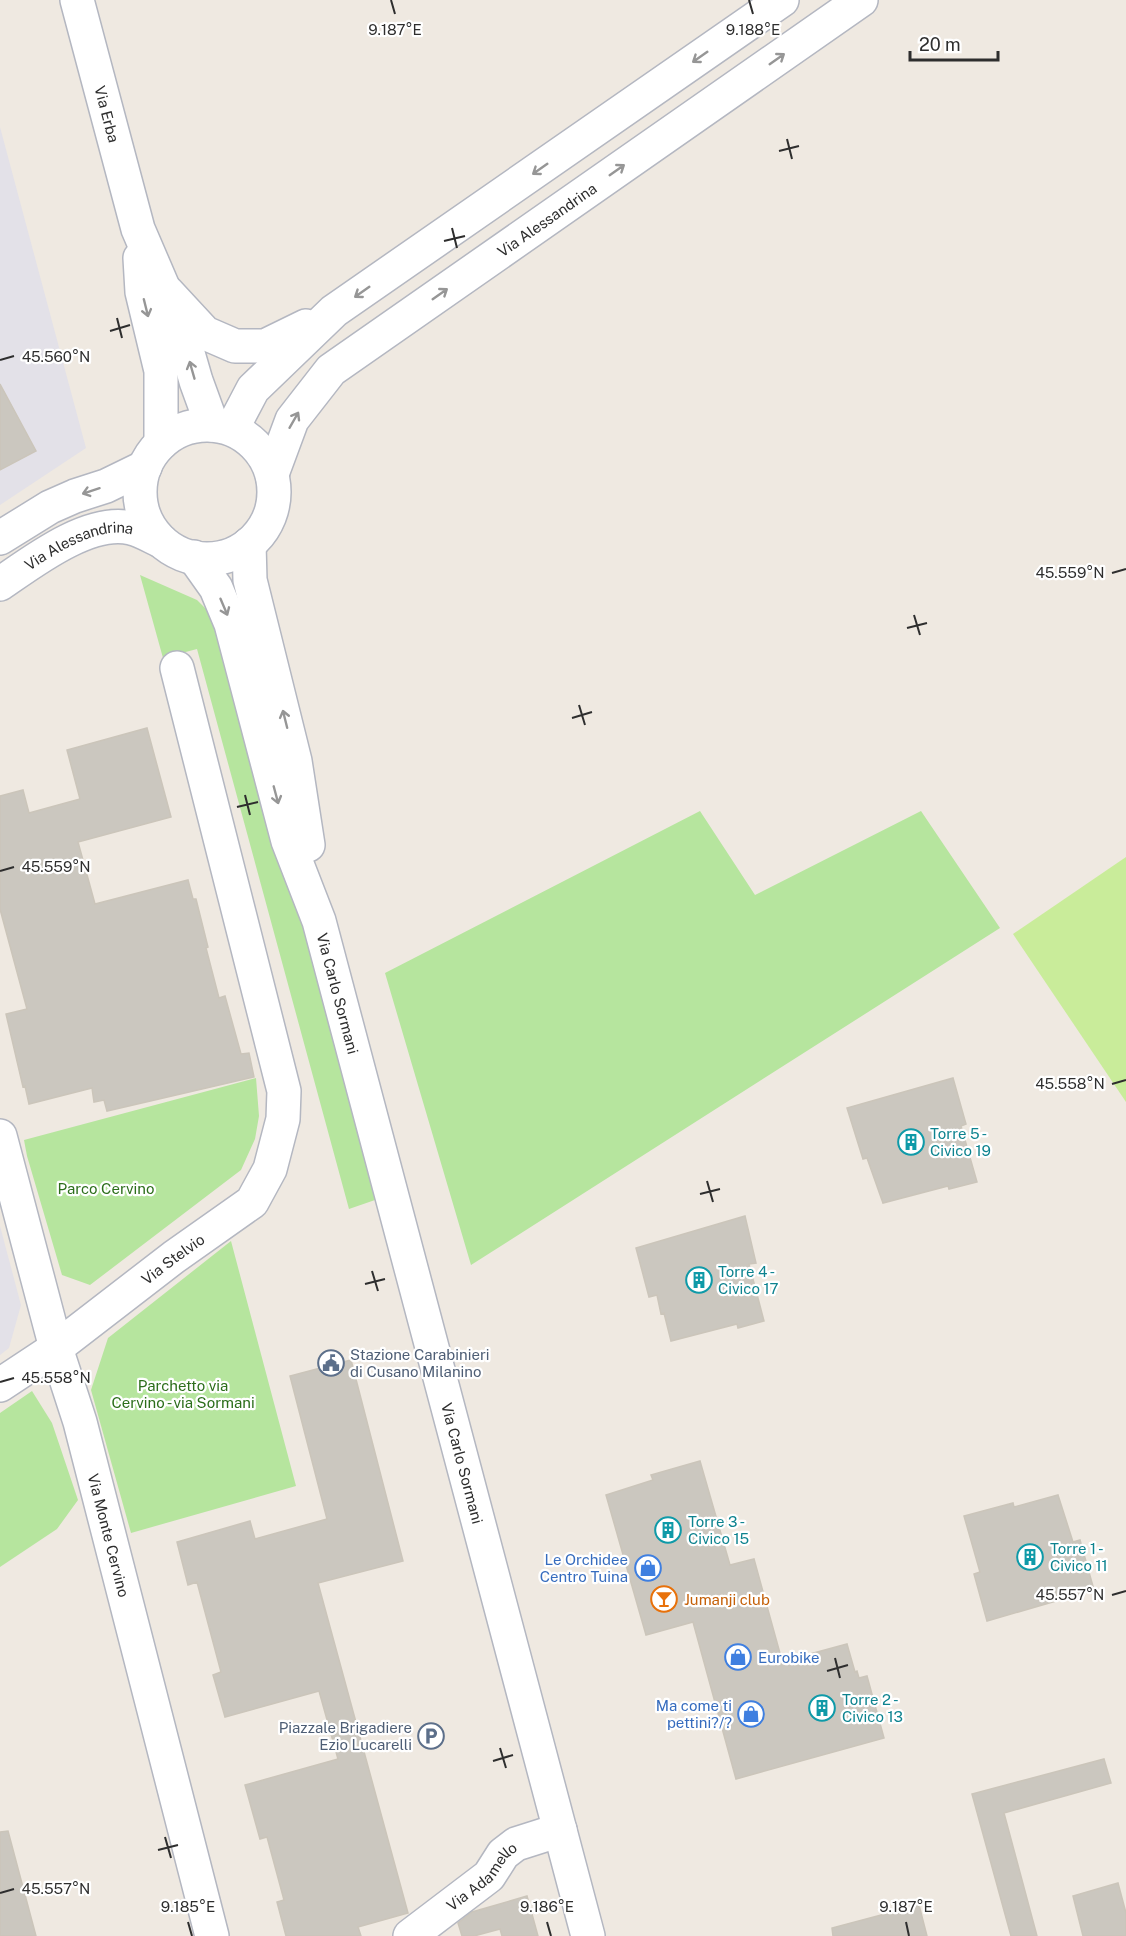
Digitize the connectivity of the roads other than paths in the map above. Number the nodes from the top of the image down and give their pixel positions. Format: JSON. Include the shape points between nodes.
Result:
{"nodes":[{"id":1,"x":77,"y":0,"type":"edge"},
{"id":2,"x":782,"y":0,"type":"edge"},
{"id":3,"x":861,"y":0,"type":"edge"},
{"id":4,"x":138,"y":229,"type":"junction"},
{"id":5,"x":164,"y":289,"type":"junction"},
{"id":6,"x":334,"y":311,"type":"junction"},
{"id":7,"x":222,"y":427,"type":"junction"},
{"id":8,"x":153,"y":455,"type":"junction"},
{"id":9,"x":272,"y":474,"type":"junction"},
{"id":10,"x":0,"y":538,"type":"edge"},
{"id":11,"x":161,"y":541,"type":"junction"},
{"id":12,"x":249,"y":544,"type":"junction"},
{"id":13,"x":194,"y":557,"type":"junction"},
{"id":14,"x":0,"y":584,"type":"edge"},
{"id":15,"x":177,"y":668,"type":"dead end"},
{"id":16,"x":319,"y":921,"type":"junction"},
{"id":17,"x":0,"y":1136,"type":"edge"},
{"id":18,"x":56,"y":1348,"type":"junction"},
{"id":19,"x":0,"y":1385,"type":"edge"},
{"id":20,"x":560,"y":1830,"type":"junction"},
{"id":21,"x":212,"y":1936,"type":"edge"},
{"id":22,"x":410,"y":1936,"type":"edge"},
{"id":23,"x":588,"y":1936,"type":"edge"}],
"edges":[{"from":1,"to":4,"type":"street","name":"Via Erba"},
{"from":2,"to":6,"type":"street","one_way":true},
{"from":9,"to":3,"type":"street","name":"Via Alessandrina","one_way":true,"via":[[292,420],[331,370]]},
{"from":4,"to":5,"type":"street","name":"Via Erba"},
{"from":4,"to":8,"type":"street","name":"Via Erba","one_way":true,"via":[[142,292],[161,371]]},
{"from":5,"to":6,"type":"street","via":[[205,333],[235,346],[265,346]]},
{"from":7,"to":5,"type":"street","name":"Via Erba","one_way":true,"via":[[196,381]]},
{"from":6,"to":7,"type":"street","via":[[254,389]]},
{"from":7,"to":8,"type":"street","via":[[192,426],[179,431]]},
{"from":7,"to":9,"type":"street","via":[[249,439],[263,454]]},
{"from":8,"to":10,"type":"street","one_way":true,"via":[[106,486],[50,507]]},
{"from":8,"to":11,"type":"street","via":[[141,490],[144,513]]},
{"from":9,"to":12,"type":"street","via":[[271,515]]},
{"from":11,"to":13,"type":"street"},
{"from":11,"to":14,"type":"street","name":"Via Alessandrina","via":[[131,528],[80,535],[46,552]]},
{"from":12,"to":13,"type":"street","via":[[219,558]]},
{"from":16,"to":12,"type":"street","name":"Via Carlo Sormani","one_way":true,"via":[[295,761],[250,580]]},
{"from":13,"to":16,"type":"street","name":"Via Carlo Sormani","one_way":true,"via":[[216,588],[231,624],[288,841]]},
{"from":15,"to":18,"type":"street","name":"Via Stelvio","via":[[284,1091],[283,1119],[270,1169],[252,1202]]},
{"from":16,"to":20,"type":"street","name":"Via Carlo Sormani"},
{"from":17,"to":18,"type":"street","name":"Via Monte Cervino"},
{"from":18,"to":19,"type":"street","name":"Via Stelvio"},
{"from":18,"to":21,"type":"street","name":"Via Monte Cervino","via":[[80,1422]]},
{"from":20,"to":22,"type":"street","name":"Via Adamello","via":[[516,1844],[503,1854],[489,1876]]},
{"from":20,"to":23,"type":"street","name":"Via Carlo Sormani"}]}
